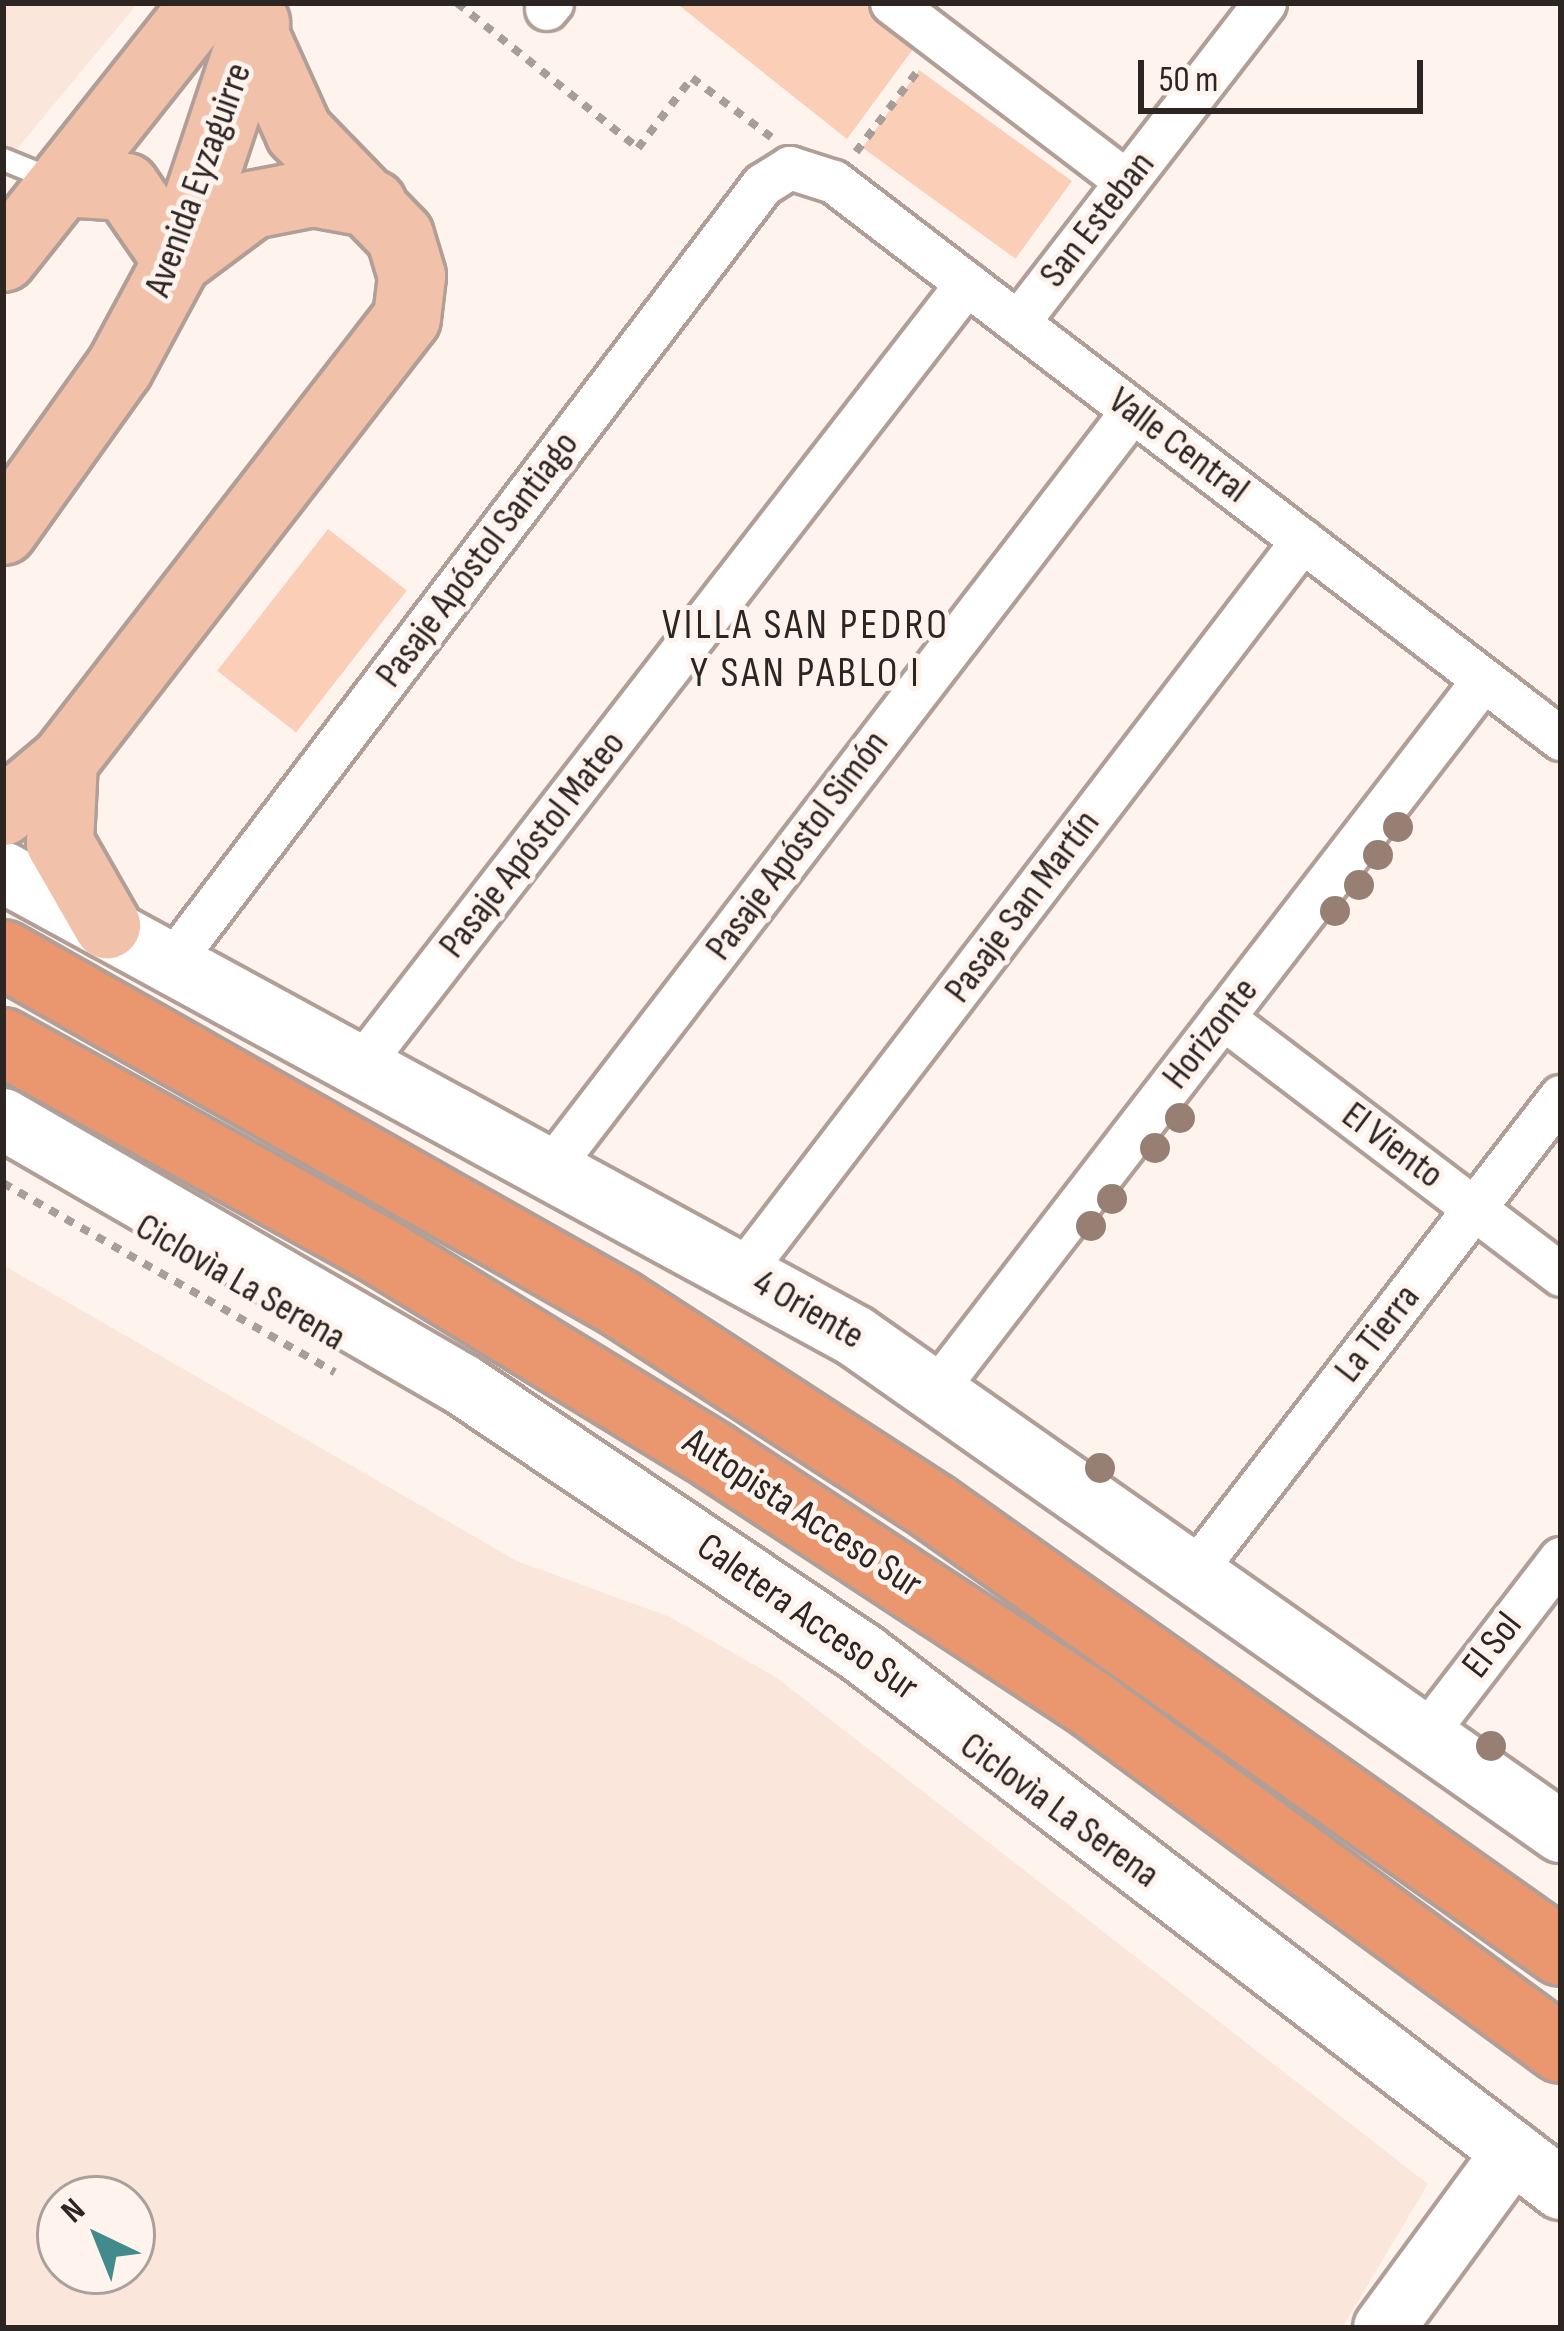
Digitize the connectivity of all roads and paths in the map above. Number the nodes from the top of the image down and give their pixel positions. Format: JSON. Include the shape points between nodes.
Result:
{"nodes":[{"id":1,"x":457,"y":3,"type":"edge"},
{"id":2,"x":892,"y":3,"type":"edge"},
{"id":3,"x":1253,"y":7,"type":"edge"},
{"id":4,"x":240,"y":12,"type":"edge"},
{"id":5,"x":941,"y":40,"type":"junction"},
{"id":6,"x":3,"y":159,"type":"edge"},
{"id":7,"x":790,"y":168,"type":"junction"},
{"id":8,"x":834,"y":182,"type":"junction"},
{"id":9,"x":1127,"y":182,"type":"junction"},
{"id":10,"x":63,"y":183,"type":"junction"},
{"id":11,"x":373,"y":204,"type":"junction"},
{"id":12,"x":3,"y":258,"type":"edge"},
{"id":13,"x":177,"y":261,"type":"junction"},
{"id":14,"x":967,"y":284,"type":"junction"},
{"id":15,"x":1018,"y":323,"type":"junction"},
{"id":16,"x":1132,"y":411,"type":"junction"},
{"id":17,"x":3,"y":531,"type":"edge"},
{"id":18,"x":1303,"y":541,"type":"junction"},
{"id":19,"x":1484,"y":680,"type":"junction"},
{"id":20,"x":1561,"y":739,"type":"edge"},
{"id":21,"x":64,"y":761,"type":"junction"},
{"id":22,"x":3,"y":812,"type":"edge"},
{"id":23,"x":3,"y":872,"type":"edge"},
{"id":24,"x":107,"y":925,"type":"junction"},
{"id":25,"x":3,"y":954,"type":"edge"},
{"id":26,"x":174,"y":960,"type":"junction"},
{"id":27,"x":1223,"y":1018,"type":"junction"},
{"id":28,"x":3,"y":1042,"type":"edge"},
{"id":29,"x":363,"y":1063,"type":"junction"},
{"id":30,"x":1561,"y":1097,"type":"edge"},
{"id":31,"x":3,"y":1119,"type":"edge"},
{"id":32,"x":552,"y":1167,"type":"junction"},
{"id":33,"x":3,"y":1183,"type":"edge"},
{"id":34,"x":1474,"y":1209,"type":"junction"},
{"id":35,"x":743,"y":1272,"type":"junction"},
{"id":36,"x":1561,"y":1275,"type":"edge"},
{"id":37,"x":352,"y":1382,"type":"dead end"},
{"id":38,"x":937,"y":1388,"type":"junction"},
{"id":39,"x":1561,"y":1559,"type":"edge"},
{"id":40,"x":1195,"y":1571,"type":"junction"},
{"id":41,"x":1426,"y":1734,"type":"junction"},
{"id":42,"x":1561,"y":1832,"type":"edge"},
{"id":43,"x":1561,"y":1952,"type":"edge"},
{"id":44,"x":1561,"y":2049,"type":"edge"},
{"id":45,"x":1513,"y":2152,"type":"junction"},
{"id":46,"x":1561,"y":2189,"type":"edge"},
{"id":47,"x":1384,"y":2328,"type":"edge"}],
"edges":[{"from":1,"to":7,"type":"path","via":[[638,148],[692,78],[780,144]]},
{"from":2,"to":5,"type":"street"},
{"from":3,"to":9,"type":"street","name":"San Esteban"},
{"from":4,"to":10,"type":"main road"},
{"from":4,"to":11,"type":"main road","via":[[299,132]]},
{"from":4,"to":13,"type":"main road","name":"Avenida Eyzaguirre"},
{"from":5,"to":8,"type":"path"},
{"from":5,"to":9,"type":"street"},
{"from":6,"to":10,"type":"lane"},
{"from":7,"to":8,"type":"street","name":"Valle Central"},
{"from":7,"to":26,"type":"street","name":"Pasaje Apóstol Santiago","via":[[763,185]]},
{"from":8,"to":14,"type":"street","name":"Valle Central"},
{"from":9,"to":15,"type":"street","name":"San Esteban"},
{"from":10,"to":12,"type":"main road"},
{"from":10,"to":13,"type":"main road","via":[[126,187]]},
{"from":11,"to":13,"type":"main road","via":[[313,193],[252,205]]},
{"from":11,"to":21,"type":"main road","via":[[408,255],[399,338]]},
{"from":13,"to":17,"type":"main road","name":"Avenida Eyzaguirre","via":[[107,387]]},
{"from":14,"to":15,"type":"street","name":"Valle Central"},
{"from":14,"to":29,"type":"street","name":"Pasaje Apóstol Mateo"},
{"from":15,"to":16,"type":"street","name":"Valle Central"},
{"from":16,"to":18,"type":"street","name":"Valle Central"},
{"from":16,"to":32,"type":"street","name":"Pasaje Apóstol Simón"},
{"from":18,"to":19,"type":"street","name":"Valle Central"},
{"from":18,"to":35,"type":"street","name":"Pasaje San Martín"},
{"from":19,"to":20,"type":"street","name":"Valle Central"},
{"from":19,"to":27,"type":"street","name":"Horizonte"},
{"from":21,"to":22,"type":"main road"},
{"from":21,"to":24,"type":"main road","via":[[60,843]]},
{"from":23,"to":24,"type":"main road","name":"4 Oriente"},
{"from":24,"to":26,"type":"main road","name":"4 Oriente"},
{"from":25,"to":43,"type":"highway","name":"Autopista Acceso Sur","via":[[661,1330],[953,1521]]},
{"from":26,"to":29,"type":"main road","name":"4 Oriente"},
{"from":27,"to":34,"type":"street","name":"El Viento"},
{"from":27,"to":38,"type":"street","name":"Horizonte"},
{"from":28,"to":44,"type":"highway","name":"Autopista Acceso Sur","via":[[375,1249],[752,1480],[1094,1706]]},
{"from":29,"to":32,"type":"main road","name":"4 Oriente"},
{"from":30,"to":34,"type":"street","name":"La Tierra"},
{"from":31,"to":45,"type":"main road","name":"Caletera Acceso Sur","via":[[443,1373],[761,1584],[1183,1890]]},
{"from":32,"to":35,"type":"main road","name":"4 Oriente"},
{"from":33,"to":37,"type":"path","name":"Ciclovìa La Serena"},
{"from":34,"to":36,"type":"street","name":"El Viento"},
{"from":34,"to":40,"type":"street","name":"La Tierra"},
{"from":35,"to":38,"type":"main road","name":"4 Oriente"},
{"from":38,"to":40,"type":"main road","name":"4 Oriente"},
{"from":39,"to":41,"type":"street","name":"El Sol"},
{"from":40,"to":41,"type":"main road","name":"4 Oriente"},
{"from":41,"to":42,"type":"main road","name":"4 Oriente"},
{"from":45,"to":46,"type":"main road","name":"Caletera Acceso Sur"},
{"from":45,"to":47,"type":"main road"}]}
